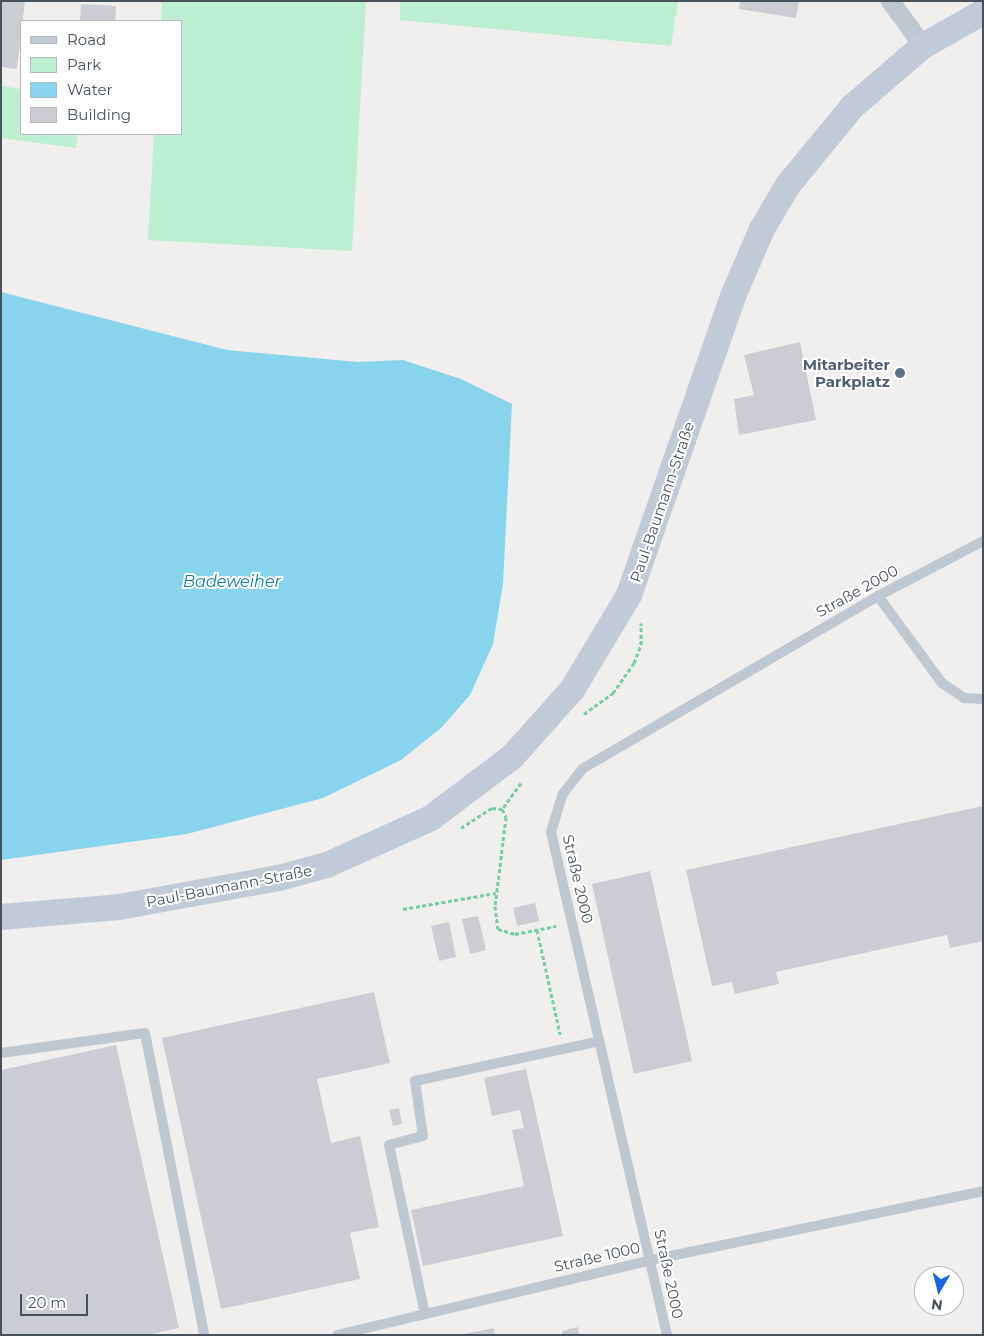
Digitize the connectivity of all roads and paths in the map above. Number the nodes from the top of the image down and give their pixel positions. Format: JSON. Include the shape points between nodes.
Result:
{"nodes":[{"id":1,"x":890,"y":1,"type":"edge"},
{"id":2,"x":983,"y":12,"type":"edge"},
{"id":3,"x":923,"y":46,"type":"junction"},
{"id":4,"x":983,"y":541,"type":"edge"},
{"id":5,"x":878,"y":596,"type":"junction"},
{"id":6,"x":634,"y":663,"type":"dead end"},
{"id":7,"x":983,"y":699,"type":"edge"},
{"id":8,"x":574,"y":720,"type":"dead end"},
{"id":9,"x":527,"y":775,"type":"dead end"},
{"id":10,"x":502,"y":809,"type":"junction"},
{"id":11,"x":458,"y":830,"type":"dead end"},
{"id":12,"x":496,"y":893,"type":"junction"},
{"id":13,"x":403,"y":909,"type":"dead end"},
{"id":14,"x":1,"y":917,"type":"edge"},
{"id":15,"x":593,"y":918,"type":"dead end"},
{"id":16,"x":572,"y":922,"type":"junction"},
{"id":17,"x":537,"y":930,"type":"junction"},
{"id":18,"x":600,"y":1041,"type":"junction"},
{"id":19,"x":564,"y":1049,"type":"junction"},
{"id":20,"x":1,"y":1053,"type":"edge"},
{"id":21,"x":983,"y":1191,"type":"edge"},
{"id":22,"x":651,"y":1260,"type":"junction"},
{"id":23,"x":425,"y":1314,"type":"junction"},
{"id":24,"x":204,"y":1335,"type":"edge"},
{"id":25,"x":336,"y":1335,"type":"edge"},
{"id":26,"x":667,"y":1335,"type":"edge"}],
"edges":[{"from":1,"to":3,"type":"street"},
{"from":2,"to":3,"type":"main road","name":"Paul-Baumann-Straße"},
{"from":3,"to":14,"type":"main road","name":"Paul-Baumann-Straße","via":[[846,114],[788,185],[767,222],[712,353],[661,514],[629,595],[572,690],[512,757],[431,818],[327,865],[158,901]]},
{"from":4,"to":5,"type":"lane","name":"Straße 2000"},
{"from":5,"to":7,"type":"lane","via":[[942,683],[964,698]]},
{"from":5,"to":16,"type":"lane","name":"Straße 2000","via":[[582,769],[562,795],[551,832]]},
{"from":6,"to":8,"type":"path","via":[[599,706]]},
{"from":9,"to":10,"type":"path"},
{"from":10,"to":11,"type":"path","via":[[492,808]]},
{"from":10,"to":12,"type":"path","via":[[506,817]]},
{"from":12,"to":13,"type":"path"},
{"from":12,"to":17,"type":"path","via":[[498,929],[515,934]]},
{"from":15,"to":16,"type":"path"},
{"from":16,"to":17,"type":"path"},
{"from":16,"to":18,"type":"lane","name":"Straße 2000"},
{"from":17,"to":19,"type":"path"},
{"from":18,"to":19,"type":"lane"},
{"from":18,"to":22,"type":"lane","name":"Straße 2000"},
{"from":19,"to":23,"type":"lane","via":[[415,1081],[424,1136],[389,1145]]},
{"from":20,"to":24,"type":"lane","via":[[145,1033]]},
{"from":21,"to":22,"type":"lane","name":"Straße 1000"},
{"from":22,"to":23,"type":"lane","name":"Straße 1000"},
{"from":22,"to":26,"type":"lane","name":"Straße 2000"},
{"from":23,"to":25,"type":"lane","name":"Straße 1000"}]}
